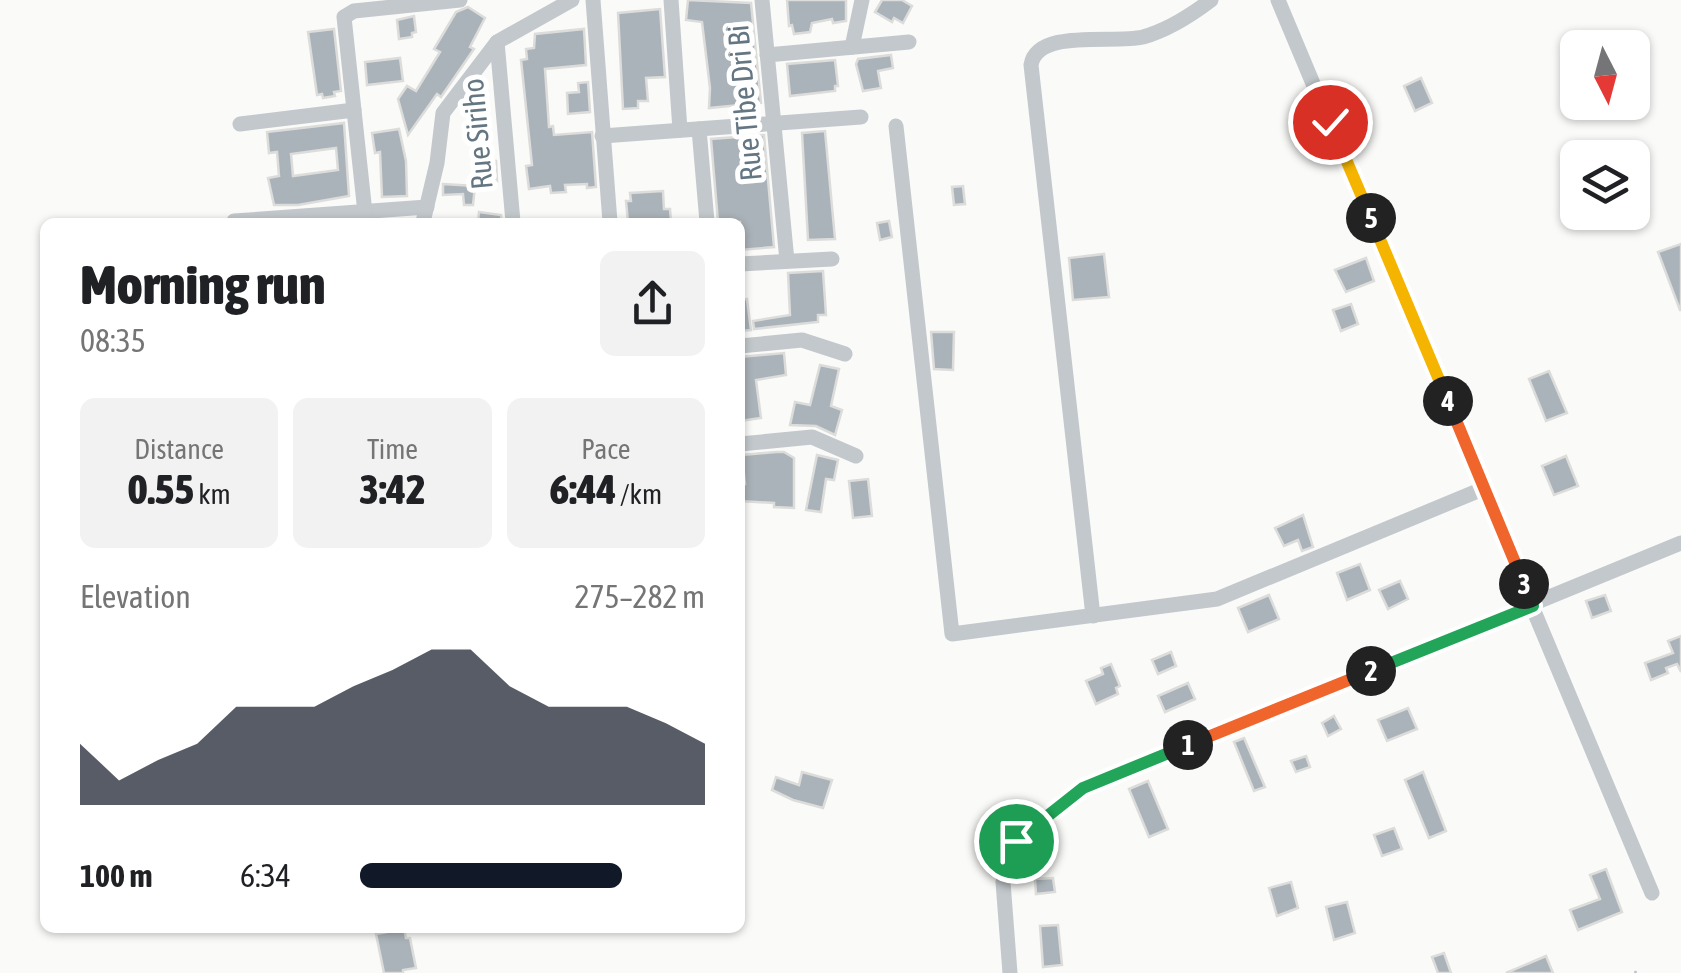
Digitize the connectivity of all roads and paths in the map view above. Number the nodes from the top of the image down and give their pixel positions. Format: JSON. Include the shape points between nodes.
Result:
{"nodes":[{"id":1,"x":460,"y":0,"type":"edge"},
{"id":2,"x":572,"y":0,"type":"edge"},
{"id":3,"x":593,"y":0,"type":"edge"},
{"id":4,"x":671,"y":0,"type":"edge"},
{"id":5,"x":762,"y":0,"type":"edge"},
{"id":6,"x":862,"y":0,"type":"edge"},
{"id":7,"x":1210,"y":0,"type":"edge"},
{"id":8,"x":1278,"y":0,"type":"edge"},
{"id":9,"x":497,"y":42,"type":"junction"},
{"id":10,"x":909,"y":42,"type":"dead end"},
{"id":11,"x":852,"y":47,"type":"junction"},
{"id":12,"x":768,"y":55,"type":"junction"},
{"id":13,"x":354,"y":110,"type":"junction"},
{"id":14,"x":861,"y":118,"type":"dead end"},
{"id":15,"x":240,"y":124,"type":"dead end"},
{"id":16,"x":774,"y":124,"type":"junction"},
{"id":17,"x":896,"y":126,"type":"dead end"},
{"id":18,"x":699,"y":129,"type":"junction"},
{"id":19,"x":680,"y":130,"type":"junction"},
{"id":20,"x":602,"y":136,"type":"junction"},
{"id":21,"x":425,"y":215,"type":"edge"},
{"id":22,"x":366,"y":217,"type":"edge"},
{"id":23,"x":340,"y":218,"type":"edge"},
{"id":24,"x":513,"y":218,"type":"edge"},
{"id":25,"x":610,"y":218,"type":"edge"},
{"id":26,"x":708,"y":218,"type":"edge"},
{"id":27,"x":832,"y":259,"type":"dead end"},
{"id":28,"x":788,"y":261,"type":"junction"},
{"id":29,"x":745,"y":264,"type":"edge"},
{"id":30,"x":745,"y":346,"type":"edge"},
{"id":31,"x":844,"y":354,"type":"dead end"},
{"id":32,"x":745,"y":444,"type":"edge"},
{"id":33,"x":856,"y":456,"type":"dead end"},
{"id":34,"x":1485,"y":488,"type":"junction"},
{"id":35,"x":1681,"y":543,"type":"edge"},
{"id":36,"x":1533,"y":606,"type":"junction"},
{"id":37,"x":1093,"y":616,"type":"junction"},
{"id":38,"x":1652,"y":893,"type":"dead end"},
{"id":39,"x":1010,"y":973,"type":"edge"}],
"edges":[{"from":1,"to":13,"type":"street","via":[[344,17]]},
{"from":2,"to":9,"type":"street"},
{"from":3,"to":20,"type":"street"},
{"from":4,"to":19,"type":"street"},
{"from":5,"to":12,"type":"street","name":"Rue Tibe Dri Bi"},
{"from":6,"to":11,"type":"street"},
{"from":7,"to":37,"type":"street","via":[[1140,38],[1060,42],[1032,55]]},
{"from":8,"to":34,"type":"street"},
{"from":9,"to":21,"type":"street","via":[[443,113]]},
{"from":9,"to":24,"type":"street","name":"Rue Siriho"},
{"from":10,"to":11,"type":"street"},
{"from":11,"to":12,"type":"street"},
{"from":12,"to":16,"type":"street","name":"Rue Tibe Dri Bi"},
{"from":13,"to":15,"type":"street"},
{"from":13,"to":22,"type":"street"},
{"from":14,"to":16,"type":"street"},
{"from":16,"to":18,"type":"street"},
{"from":16,"to":28,"type":"street","name":"Rue Tibe Dri Bi"},
{"from":17,"to":37,"type":"street","via":[[952,634]]},
{"from":18,"to":19,"type":"street"},
{"from":18,"to":26,"type":"street"},
{"from":19,"to":20,"type":"street"},
{"from":20,"to":25,"type":"street"},
{"from":21,"to":22,"type":"street"},
{"from":22,"to":23,"type":"street"},
{"from":27,"to":28,"type":"street"},
{"from":28,"to":29,"type":"street"},
{"from":30,"to":31,"type":"street","via":[[802,340]]},
{"from":32,"to":33,"type":"street","via":[[812,437]]},
{"from":34,"to":36,"type":"street"},
{"from":34,"to":37,"type":"street","via":[[1217,599]]},
{"from":35,"to":36,"type":"street"},
{"from":36,"to":38,"type":"street"},
{"from":36,"to":39,"type":"street","via":[[1083,788],[1016,841],[1003,882]]}]}
